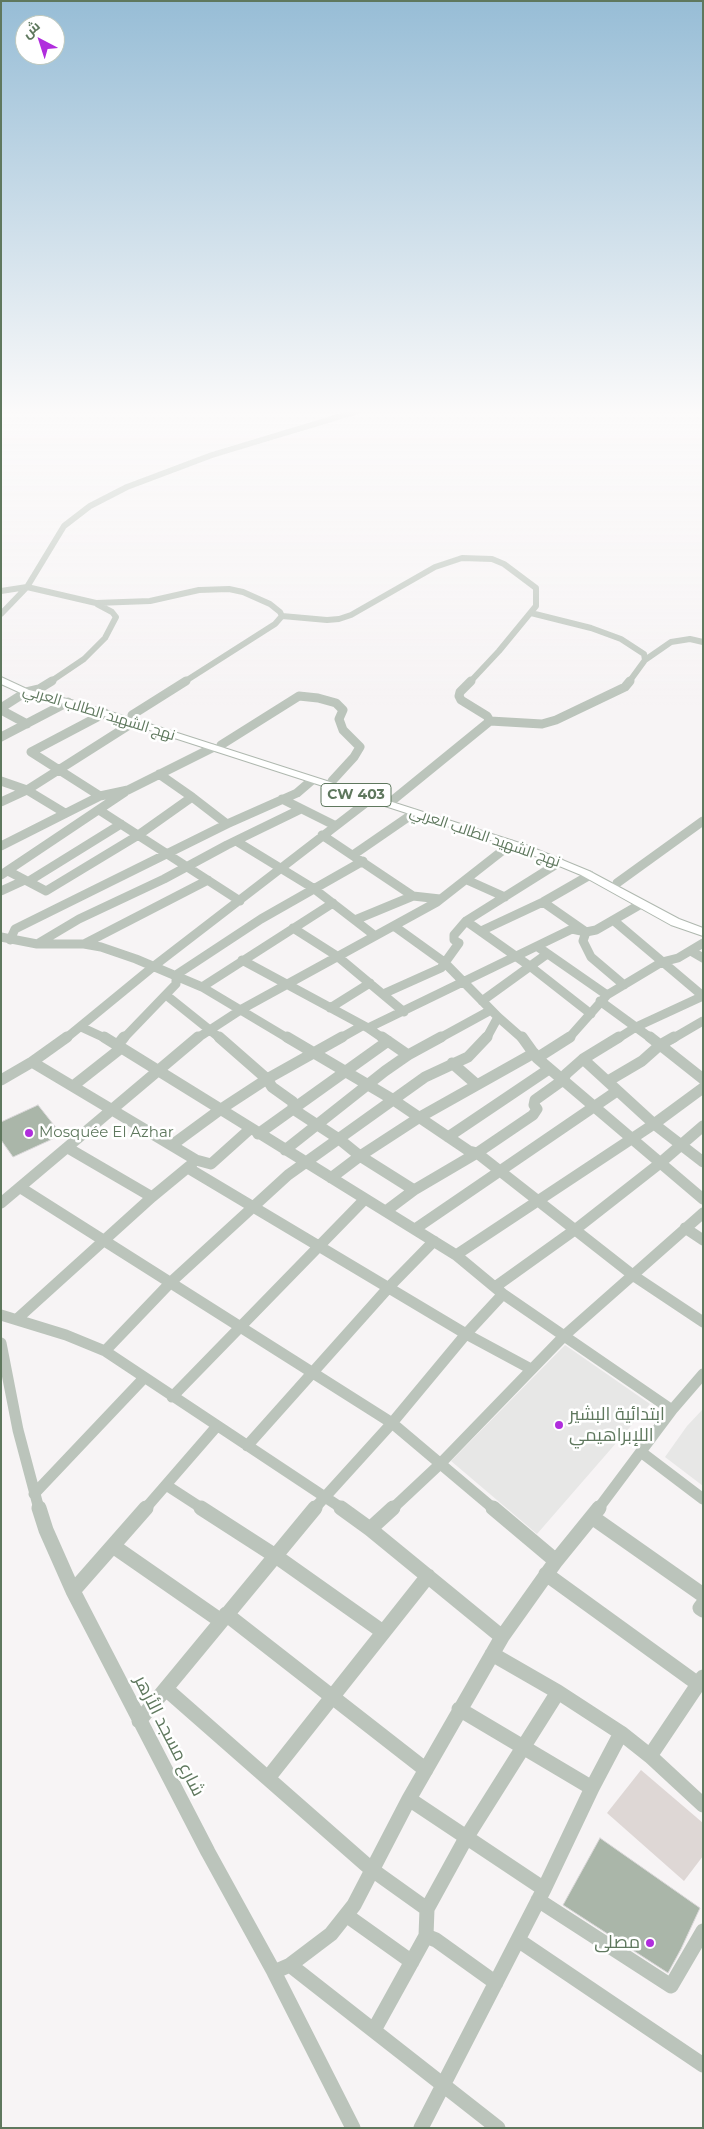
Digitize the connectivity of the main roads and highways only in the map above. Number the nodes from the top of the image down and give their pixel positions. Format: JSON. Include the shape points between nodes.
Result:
{"nodes":[{"id":1,"x":2,"y":679,"type":"edge"},
{"id":2,"x":133,"y":719,"type":"junction"},
{"id":3,"x":216,"y":747,"type":"junction"},
{"id":4,"x":373,"y":797,"type":"junction"},
{"id":5,"x":703,"y":925,"type":"edge"},
{"id":6,"x":703,"y":932,"type":"edge"}],
"edges":[{"from":1,"to":2,"type":"main road","name":"نهج الشهيد الطالب العربي","number":"CW 403"},
{"from":1,"to":2,"type":"main road","name":"نهج الشهيد الطالب العربي","number":"CW 403","via":[[26,692]]},
{"from":2,"to":3,"type":"main road","name":"نهج الشهيد الطالب العربي","number":"CW 403"},
{"from":3,"to":4,"type":"main road","name":"نهج الشهيد الطالب العربي","number":"CW 403","via":[[332,781]]},
{"from":3,"to":4,"type":"main road","name":"نهج الشهيد الطالب العربي","number":"CW 403","via":[[312,781]]},
{"from":4,"to":5,"type":"main road","name":"نهج الشهيد الطالب العربي","number":"CW 403","via":[[452,817],[544,849]]},
{"from":4,"to":6,"type":"main road","name":"نهج الشهيد الطالب العربي","number":"CW 403","via":[[560,862],[675,922]]}]}
